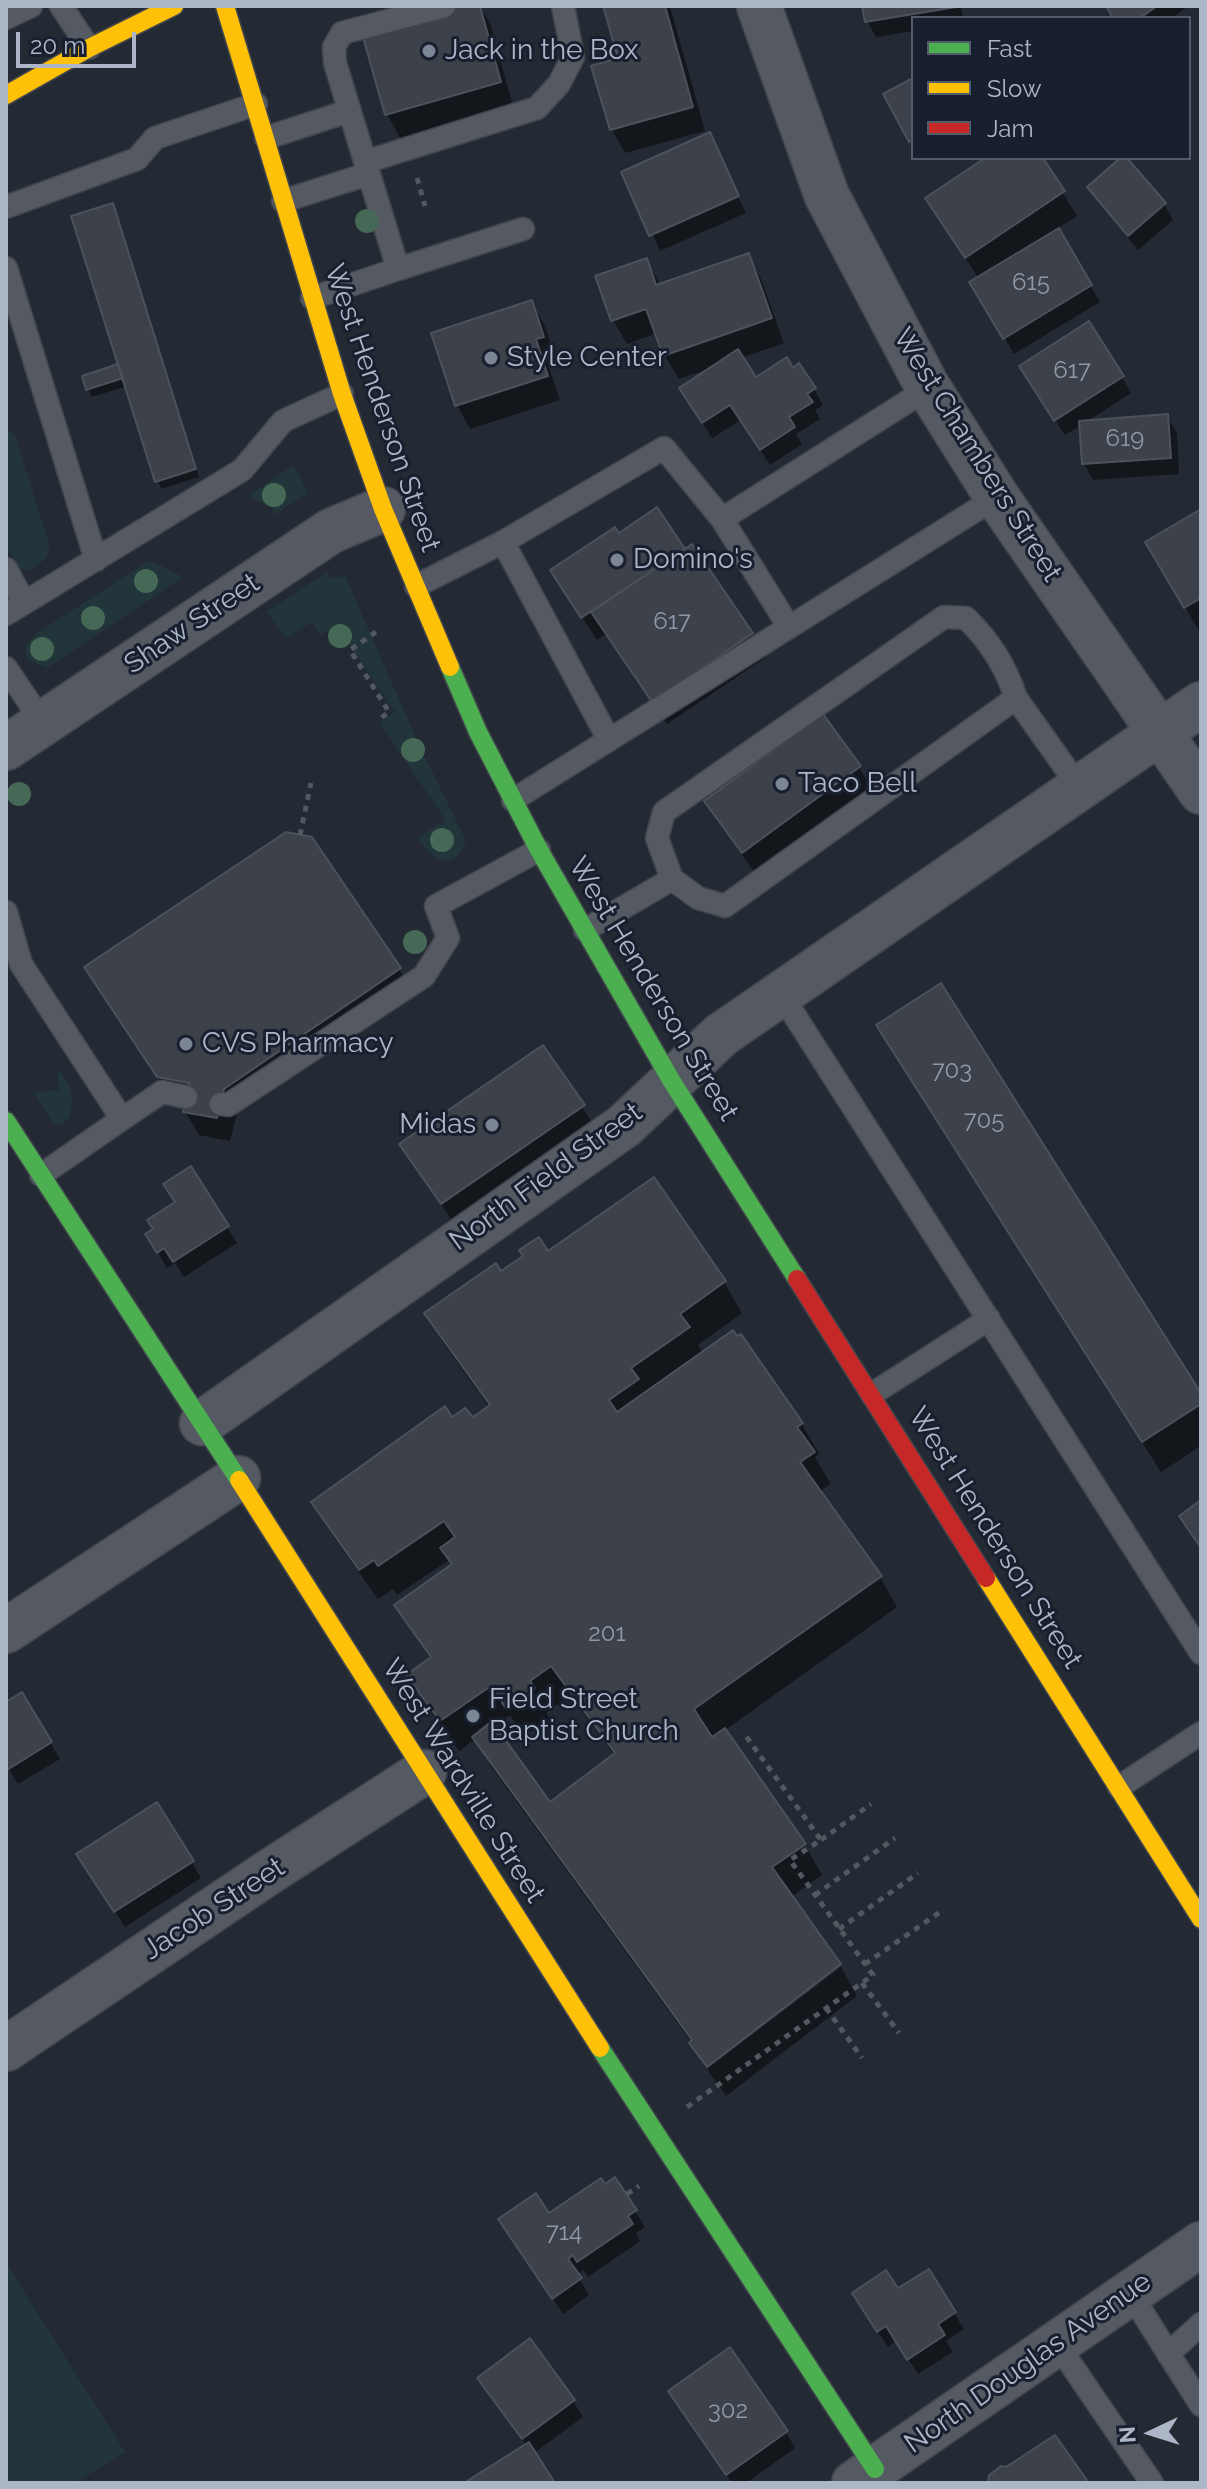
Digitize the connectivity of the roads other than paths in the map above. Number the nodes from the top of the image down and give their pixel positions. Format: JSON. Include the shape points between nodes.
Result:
{"nodes":[{"id":1,"x":31,"y":6,"type":"edge"},
{"id":2,"x":61,"y":6,"type":"edge"},
{"id":3,"x":174,"y":6,"type":"edge"},
{"id":4,"x":225,"y":6,"type":"edge"},
{"id":5,"x":444,"y":6,"type":"edge"},
{"id":6,"x":563,"y":6,"type":"edge"},
{"id":7,"x":759,"y":6,"type":"edge"},
{"id":8,"x":6,"y":18,"type":"edge"},
{"id":9,"x":89,"y":48,"type":"junction"},
{"id":10,"x":6,"y":95,"type":"edge"},
{"id":11,"x":256,"y":104,"type":"junction"},
{"id":12,"x":349,"y":111,"type":"junction"},
{"id":13,"x":266,"y":138,"type":"junction"},
{"id":14,"x":367,"y":168,"type":"junction"},
{"id":15,"x":283,"y":201,"type":"junction"},
{"id":16,"x":6,"y":207,"type":"edge"},
{"id":17,"x":523,"y":229,"type":"dead end"},
{"id":18,"x":6,"y":268,"type":"edge"},
{"id":19,"x":398,"y":269,"type":"junction"},
{"id":20,"x":312,"y":298,"type":"junction"},
{"id":21,"x":929,"y":388,"type":"junction"},
{"id":22,"x":342,"y":394,"type":"junction"},
{"id":23,"x":997,"y":497,"type":"junction"},
{"id":24,"x":383,"y":509,"type":"junction"},
{"id":25,"x":722,"y":519,"type":"junction"},
{"id":26,"x":503,"y":542,"type":"junction"},
{"id":27,"x":96,"y":560,"type":"junction"},
{"id":28,"x":6,"y":569,"type":"edge"},
{"id":29,"x":416,"y":586,"type":"junction"},
{"id":30,"x":15,"y":608,"type":"edge"},
{"id":31,"x":789,"y":627,"type":"junction"},
{"id":32,"x":6,"y":668,"type":"edge"},
{"id":33,"x":1016,"y":698,"type":"junction"},
{"id":34,"x":1201,"y":704,"type":"edge"},
{"id":35,"x":43,"y":723,"type":"junction"},
{"id":36,"x":1159,"y":732,"type":"junction"},
{"id":37,"x":609,"y":740,"type":"junction"},
{"id":38,"x":6,"y":748,"type":"edge"},
{"id":39,"x":1079,"y":787,"type":"junction"},
{"id":40,"x":1201,"y":792,"type":"edge"},
{"id":41,"x":513,"y":800,"type":"junction"},
{"id":42,"x":539,"y":850,"type":"junction"},
{"id":43,"x":672,"y":879,"type":"junction"},
{"id":44,"x":6,"y":912,"type":"edge"},
{"id":45,"x":585,"y":930,"type":"junction"},
{"id":46,"x":781,"y":994,"type":"junction"},
{"id":47,"x":671,"y":1080,"type":"junction"},
{"id":48,"x":186,"y":1097,"type":"dead end"},
{"id":49,"x":221,"y":1104,"type":"dead end"},
{"id":50,"x":122,"y":1119,"type":"junction"},
{"id":51,"x":6,"y":1121,"type":"edge"},
{"id":52,"x":41,"y":1175,"type":"junction"},
{"id":53,"x":989,"y":1319,"type":"junction"},
{"id":54,"x":872,"y":1394,"type":"junction"},
{"id":55,"x":202,"y":1423,"type":"junction"},
{"id":56,"x":238,"y":1478,"type":"junction"},
{"id":57,"x":6,"y":1631,"type":"edge"},
{"id":58,"x":1201,"y":1653,"type":"edge"},
{"id":59,"x":1201,"y":1733,"type":"edge"},
{"id":60,"x":424,"y":1772,"type":"junction"},
{"id":61,"x":1119,"y":1787,"type":"junction"},
{"id":62,"x":1201,"y":1919,"type":"edge"},
{"id":63,"x":6,"y":2049,"type":"edge"},
{"id":64,"x":1201,"y":2244,"type":"edge"},
{"id":65,"x":1130,"y":2293,"type":"junction"},
{"id":66,"x":1201,"y":2324,"type":"edge"},
{"id":67,"x":1057,"y":2344,"type":"junction"},
{"id":68,"x":1168,"y":2354,"type":"junction"},
{"id":69,"x":1201,"y":2405,"type":"edge"},
{"id":70,"x":864,"y":2476,"type":"edge"},
{"id":71,"x":1152,"y":2483,"type":"edge"}],
"edges":[{"from":1,"to":8,"type":"lane"},
{"from":2,"to":9,"type":"lane"},
{"from":3,"to":9,"type":"main road"},
{"from":4,"to":11,"type":"main road","name":"West Henderson Street"},
{"from":5,"to":12,"type":"lane","via":[[342,33],[334,47],[335,63]]},
{"from":6,"to":14,"type":"lane","via":[[573,57],[559,84],[537,108]]},
{"from":7,"to":21,"type":"street","name":"West Chambers Street","via":[[827,196]]},
{"from":9,"to":10,"type":"main road"},
{"from":11,"to":13,"type":"main road","name":"West Henderson Street"},
{"from":11,"to":16,"type":"lane","via":[[155,138],[137,159]]},
{"from":12,"to":13,"type":"lane"},
{"from":12,"to":14,"type":"lane"},
{"from":13,"to":15,"type":"main road","name":"West Henderson Street"},
{"from":14,"to":15,"type":"lane"},
{"from":14,"to":19,"type":"lane"},
{"from":15,"to":20,"type":"main road","name":"West Henderson Street"},
{"from":17,"to":19,"type":"lane"},
{"from":18,"to":27,"type":"lane"},
{"from":19,"to":20,"type":"lane"},
{"from":20,"to":22,"type":"main road","name":"West Henderson Street"},
{"from":21,"to":23,"type":"street","name":"West Chambers Street"},
{"from":21,"to":25,"type":"lane"},
{"from":22,"to":24,"type":"main road","name":"West Henderson Street"},
{"from":22,"to":27,"type":"lane","via":[[283,421],[242,470]]},
{"from":23,"to":31,"type":"lane"},
{"from":23,"to":36,"type":"street","name":"West Chambers Street"},
{"from":24,"to":29,"type":"main road","name":"West Henderson Street"},
{"from":24,"to":35,"type":"street","name":"Shaw Street","via":[[331,531]]},
{"from":25,"to":26,"type":"lane","via":[[664,448]]},
{"from":25,"to":31,"type":"lane"},
{"from":26,"to":29,"type":"lane"},
{"from":26,"to":37,"type":"lane"},
{"from":27,"to":30,"type":"lane"},
{"from":28,"to":30,"type":"lane"},
{"from":29,"to":41,"type":"main road","name":"West Henderson Street"},
{"from":31,"to":37,"type":"lane"},
{"from":32,"to":35,"type":"lane"},
{"from":33,"to":39,"type":"lane"},
{"from":33,"to":43,"type":"lane","via":[[725,906],[698,898]]},
{"from":33,"to":43,"type":"lane","via":[[1008,674],[981,632],[966,618],[944,617],[664,812],[657,838]]},
{"from":34,"to":36,"type":"street","name":"North Field Street"},
{"from":35,"to":38,"type":"street","name":"Shaw Street"},
{"from":36,"to":39,"type":"street","name":"North Field Street"},
{"from":36,"to":40,"type":"street","name":"West Chambers Street"},
{"from":37,"to":41,"type":"lane"},
{"from":39,"to":46,"type":"street","name":"North Field Street"},
{"from":41,"to":42,"type":"main road","name":"West Henderson Street"},
{"from":42,"to":45,"type":"main road","name":"West Henderson Street"},
{"from":42,"to":49,"type":"lane","via":[[436,906],[448,938],[424,976],[228,1105]]},
{"from":43,"to":45,"type":"lane"},
{"from":44,"to":50,"type":"lane","via":[[21,964]]},
{"from":45,"to":47,"type":"main road","name":"West Henderson Street"},
{"from":46,"to":47,"type":"street","name":"North Field Street","via":[[721,1035]]},
{"from":46,"to":53,"type":"lane"},
{"from":47,"to":54,"type":"main road","name":"West Henderson Street"},
{"from":47,"to":55,"type":"street","name":"North Field Street","via":[[624,1126]]},
{"from":48,"to":50,"type":"lane","via":[[162,1092]]},
{"from":50,"to":52,"type":"lane"},
{"from":51,"to":52,"type":"main road","name":"West Wardville Street"},
{"from":52,"to":55,"type":"main road","name":"West Wardville Street"},
{"from":53,"to":54,"type":"lane"},
{"from":53,"to":58,"type":"lane"},
{"from":54,"to":61,"type":"main road","name":"West Henderson Street"},
{"from":55,"to":56,"type":"main road","name":"West Wardville Street"},
{"from":56,"to":57,"type":"street"},
{"from":56,"to":60,"type":"main road","name":"West Wardville Street"},
{"from":59,"to":61,"type":"lane"},
{"from":60,"to":63,"type":"street","name":"Jacob Street"},
{"from":60,"to":70,"type":"main road","name":"West Wardville Street","via":[[653,2130]]},
{"from":61,"to":62,"type":"main road","name":"West Henderson Street"},
{"from":64,"to":65,"type":"street","name":"North Douglas Avenue"},
{"from":65,"to":67,"type":"street","name":"North Douglas Avenue"},
{"from":65,"to":68,"type":"lane"},
{"from":66,"to":68,"type":"lane"},
{"from":67,"to":70,"type":"street","name":"North Douglas Avenue"},
{"from":67,"to":71,"type":"lane"},
{"from":68,"to":69,"type":"lane"}]}
